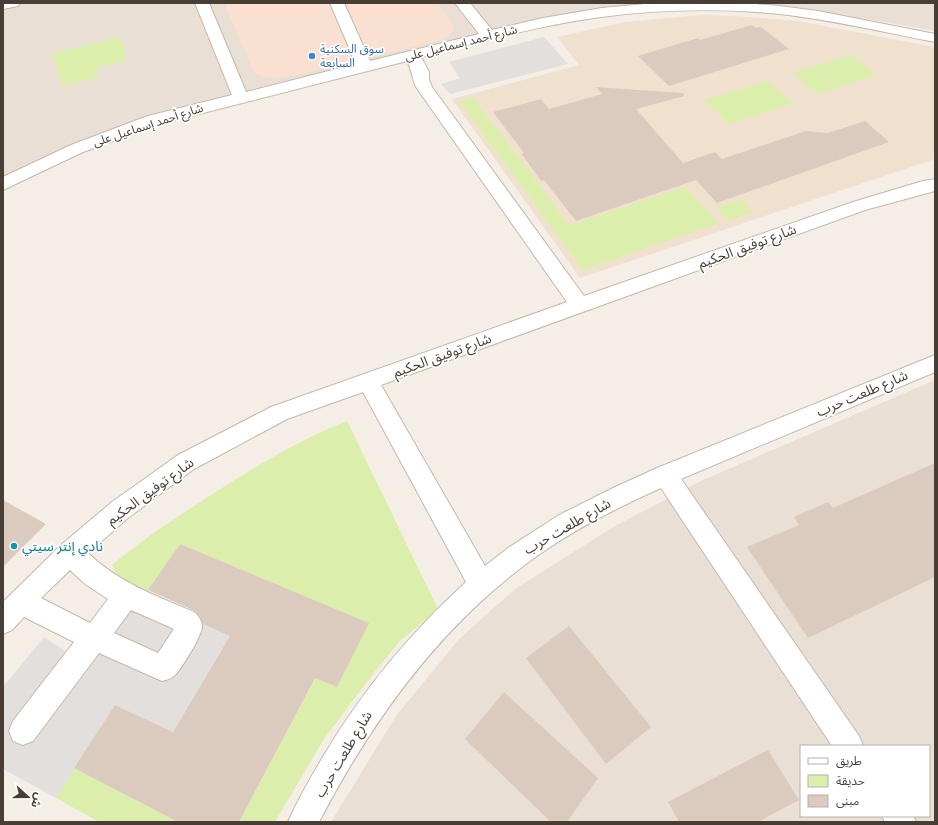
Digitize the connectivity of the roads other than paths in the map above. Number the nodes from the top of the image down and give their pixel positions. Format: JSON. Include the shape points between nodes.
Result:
{"nodes":[{"id":1,"x":13,"y":3,"type":"edge"},
{"id":2,"x":202,"y":3,"type":"edge"},
{"id":3,"x":337,"y":3,"type":"edge"},
{"id":4,"x":462,"y":3,"type":"edge"},
{"id":5,"x":3,"y":5,"type":"edge"},
{"id":6,"x":489,"y":36,"type":"junction"},
{"id":7,"x":935,"y":38,"type":"edge"},
{"id":8,"x":412,"y":55,"type":"junction"},
{"id":9,"x":365,"y":67,"type":"junction"},
{"id":10,"x":241,"y":98,"type":"junction"},
{"id":11,"x":3,"y":184,"type":"edge"},
{"id":12,"x":935,"y":185,"type":"edge"},
{"id":13,"x":580,"y":305,"type":"junction"},
{"id":14,"x":935,"y":363,"type":"edge"},
{"id":15,"x":368,"y":381,"type":"junction"},
{"id":16,"x":665,"y":475,"type":"junction"},
{"id":17,"x":70,"y":553,"type":"junction"},
{"id":18,"x":481,"y":584,"type":"junction"},
{"id":19,"x":127,"y":595,"type":"junction"},
{"id":20,"x":21,"y":601,"type":"junction"},
{"id":21,"x":3,"y":621,"type":"edge"},
{"id":22,"x":94,"y":638,"type":"junction"},
{"id":23,"x":22,"y":731,"type":"dead end"},
{"id":24,"x":848,"y":745,"type":"edge"},
{"id":25,"x":303,"y":822,"type":"edge"}],
"edges":[{"from":1,"to":5,"type":"street"},
{"from":2,"to":10,"type":"street"},
{"from":3,"to":9,"type":"street"},
{"from":4,"to":6,"type":"street"},
{"from":6,"to":7,"type":"street","name":"شارع أحمد إسماعيل على","via":[[543,22],[604,11],[695,6],[808,14]]},
{"from":6,"to":8,"type":"street","name":"شارع أحمد إسماعيل على"},
{"from":8,"to":9,"type":"street","name":"شارع أحمد إسماعيل على"},
{"from":8,"to":13,"type":"street","via":[[421,72],[424,87]]},
{"from":9,"to":10,"type":"street","name":"شارع أحمد إسماعيل على"},
{"from":10,"to":11,"type":"street","name":"شارع أحمد إسماعيل على","via":[[185,111],[123,131],[60,156]]},
{"from":12,"to":13,"type":"street","name":"شارع توفيق الحكيم","via":[[859,206]]},
{"from":13,"to":15,"type":"street","name":"شارع توفيق الحكيم"},
{"from":14,"to":16,"type":"street","name":"شارع طلعت حرب"},
{"from":15,"to":17,"type":"street","name":"شارع توفيق الحكيم","via":[[279,413],[186,462],[120,510]]},
{"from":15,"to":18,"type":"street"},
{"from":16,"to":18,"type":"street","name":"شارع طلعت حرب","via":[[590,510],[553,531]]},
{"from":16,"to":24,"type":"street"},
{"from":17,"to":19,"type":"street","via":[[98,578]]},
{"from":17,"to":20,"type":"street","name":"شارع توفيق الحكيم"},
{"from":18,"to":25,"type":"street","name":"شارع طلعت حرب","via":[[413,653],[381,693],[319,790]]},
{"from":19,"to":22,"type":"street"},
{"from":19,"to":22,"type":"street","via":[[189,625],[188,631],[166,665],[158,667]]},
{"from":20,"to":21,"type":"street","name":"شارع توفيق الحكيم"},
{"from":20,"to":22,"type":"street"},
{"from":22,"to":23,"type":"street"}]}
